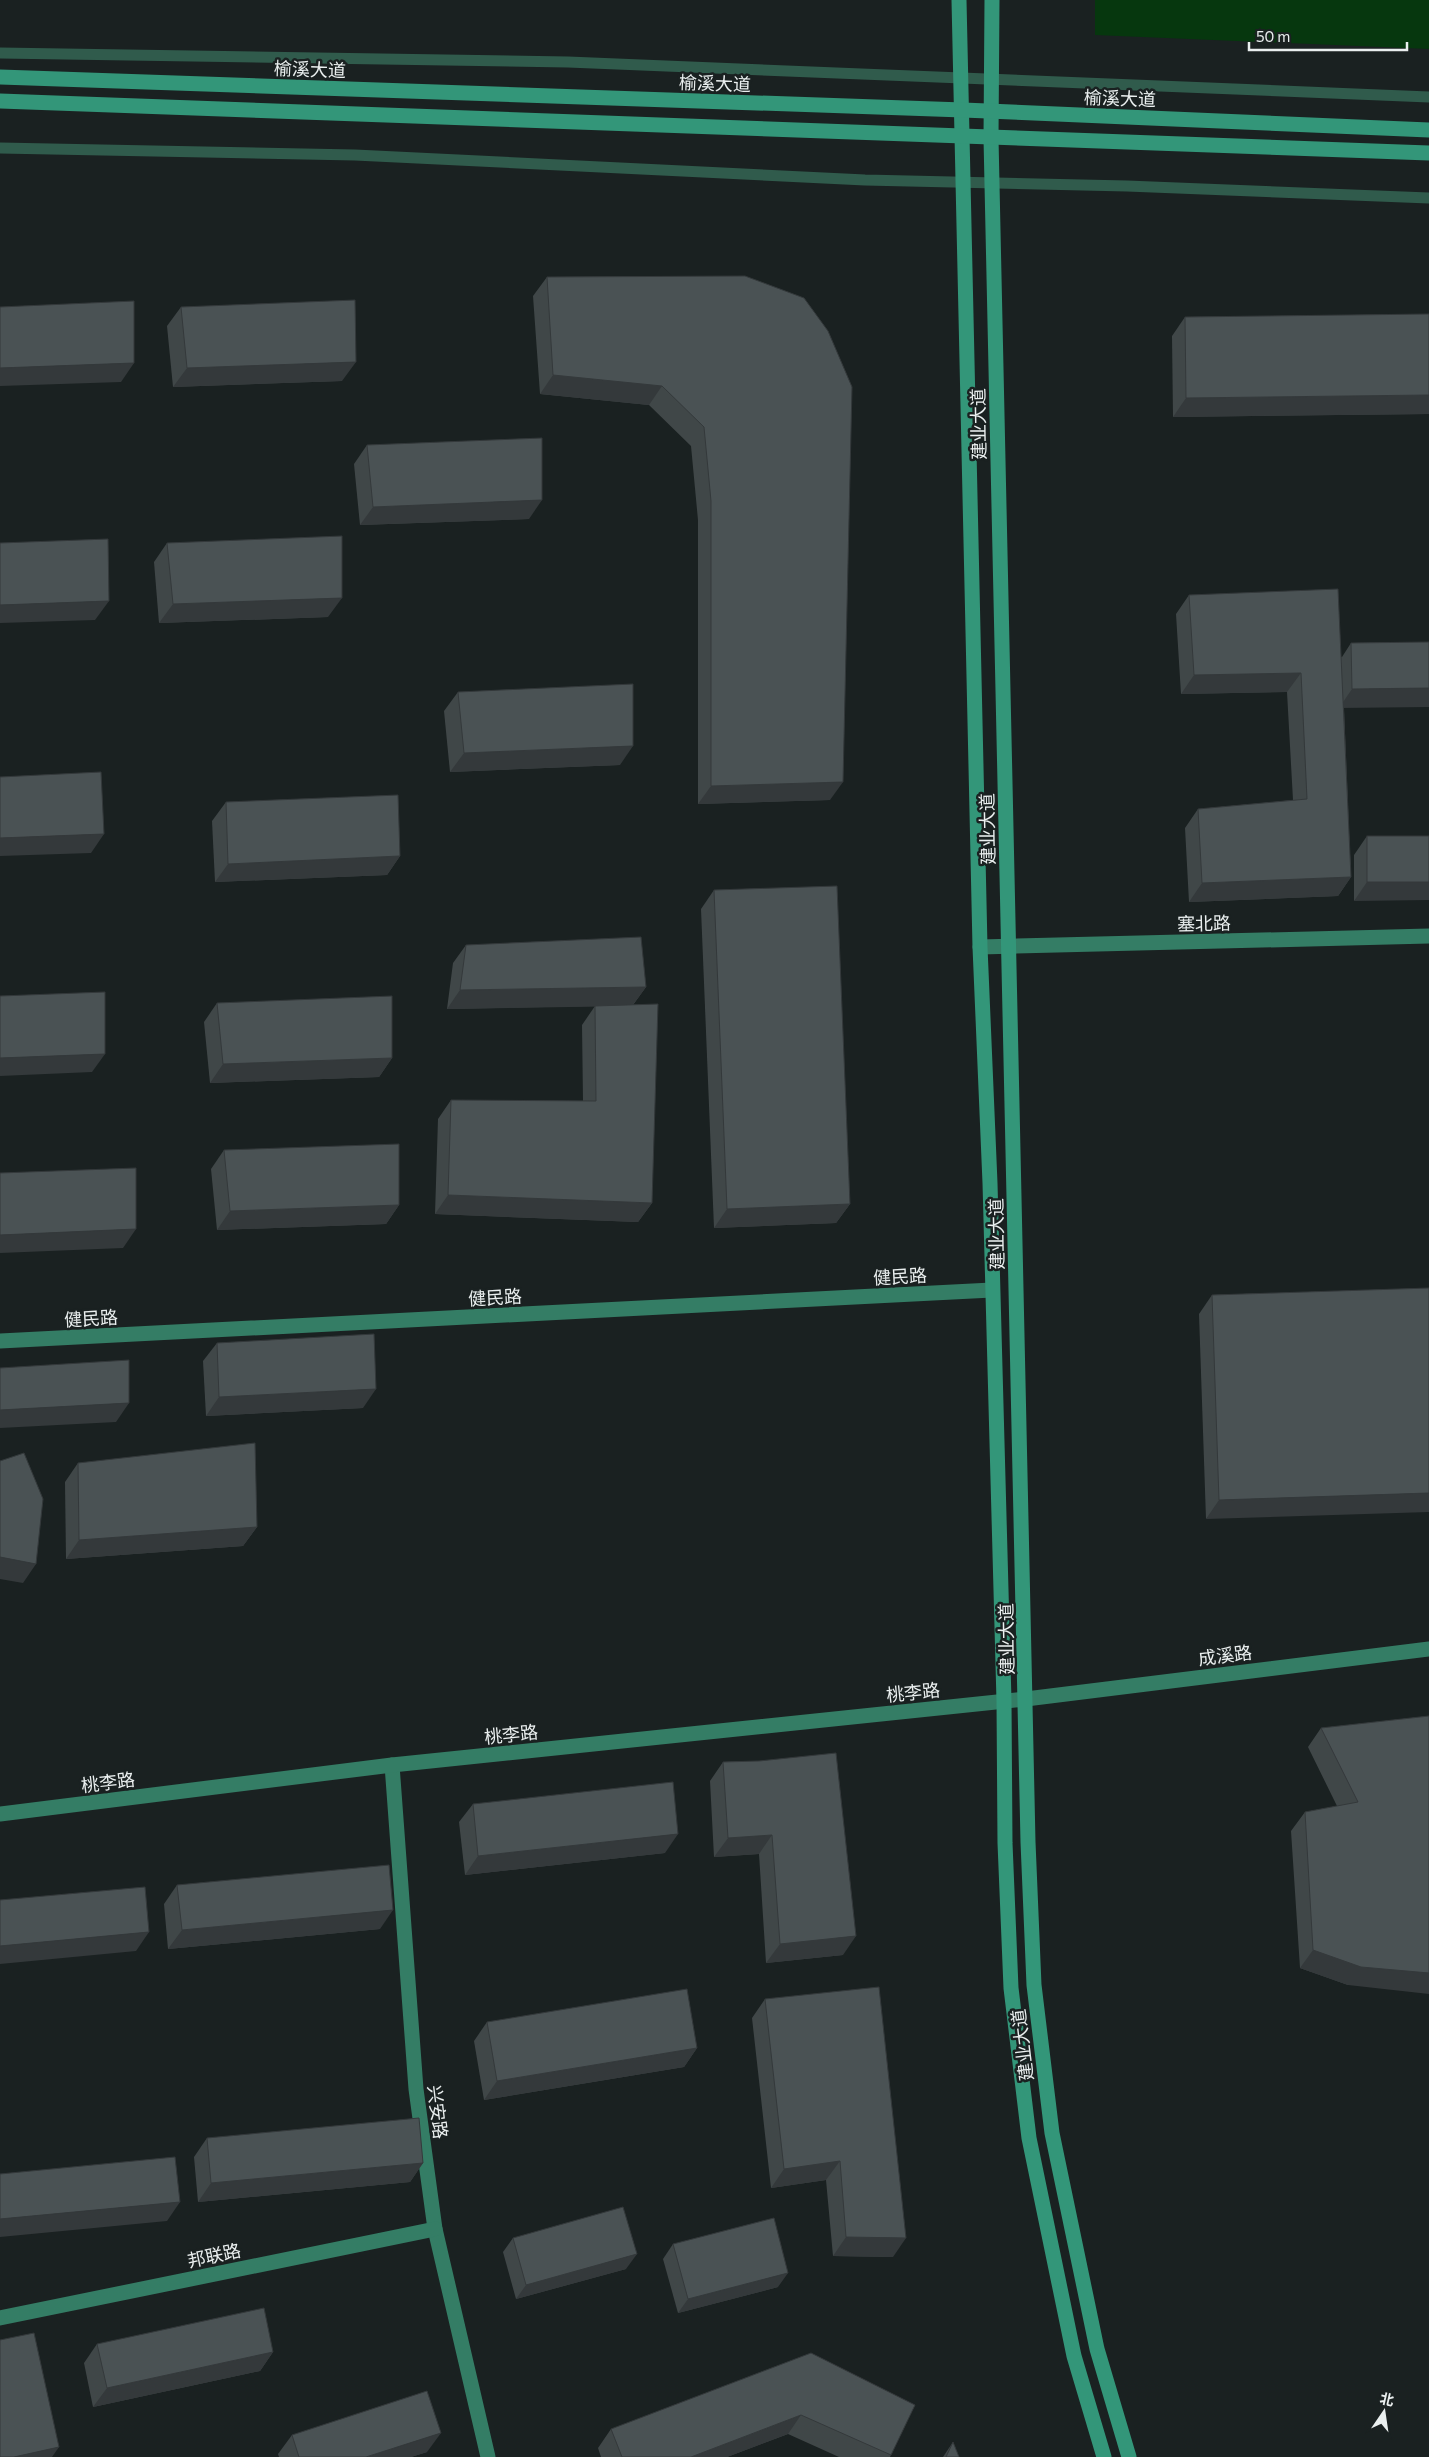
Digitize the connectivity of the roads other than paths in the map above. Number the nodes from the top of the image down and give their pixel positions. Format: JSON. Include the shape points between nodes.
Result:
{"nodes":[{"id":1,"x":959,"y":0,"type":"edge"},
{"id":2,"x":992,"y":0,"type":"edge"},
{"id":3,"x":0,"y":53,"type":"edge"},
{"id":4,"x":0,"y":77,"type":"edge"},
{"id":5,"x":962,"y":78,"type":"junction"},
{"id":6,"x":991,"y":79,"type":"junction"},
{"id":7,"x":1429,"y":97,"type":"edge"},
{"id":8,"x":0,"y":101,"type":"edge"},
{"id":9,"x":963,"y":110,"type":"junction"},
{"id":10,"x":990,"y":111,"type":"junction"},
{"id":11,"x":1429,"y":130,"type":"edge"},
{"id":12,"x":963,"y":136,"type":"junction"},
{"id":13,"x":991,"y":138,"type":"junction"},
{"id":14,"x":0,"y":148,"type":"edge"},
{"id":15,"x":1429,"y":153,"type":"edge"},
{"id":16,"x":964,"y":182,"type":"junction"},
{"id":17,"x":992,"y":183,"type":"junction"},
{"id":18,"x":1429,"y":198,"type":"edge"},
{"id":19,"x":1429,"y":936,"type":"edge"},
{"id":20,"x":1008,"y":946,"type":"junction"},
{"id":21,"x":980,"y":947,"type":"junction"},
{"id":22,"x":992,"y":1290,"type":"junction"},
{"id":23,"x":0,"y":1341,"type":"edge"},
{"id":24,"x":1429,"y":1649,"type":"edge"},
{"id":25,"x":1026,"y":1699,"type":"junction"},
{"id":26,"x":1004,"y":1701,"type":"junction"},
{"id":27,"x":392,"y":1765,"type":"junction"},
{"id":28,"x":0,"y":1814,"type":"edge"},
{"id":29,"x":435,"y":2229,"type":"junction"},
{"id":30,"x":0,"y":2318,"type":"edge"},
{"id":31,"x":488,"y":2457,"type":"edge"},
{"id":32,"x":1104,"y":2457,"type":"edge"},
{"id":33,"x":1129,"y":2457,"type":"edge"}],
"edges":[{"from":1,"to":5,"type":"main road","name":"建业大道"},
{"from":2,"to":6,"type":"main road","name":"建业大道"},
{"from":3,"to":5,"type":"lane","via":[[568,62]]},
{"from":4,"to":9,"type":"main road","name":"榆溪大道"},
{"from":5,"to":6,"type":"lane"},
{"from":5,"to":9,"type":"main road","name":"建业大道"},
{"from":6,"to":7,"type":"lane"},
{"from":6,"to":10,"type":"main road","name":"建业大道"},
{"from":8,"to":12,"type":"main road"},
{"from":9,"to":10,"type":"main road","name":"榆溪大道"},
{"from":9,"to":12,"type":"main road","name":"建业大道"},
{"from":10,"to":11,"type":"main road","name":"榆溪大道"},
{"from":10,"to":13,"type":"main road","name":"建业大道"},
{"from":12,"to":13,"type":"main road"},
{"from":12,"to":16,"type":"main road","name":"建业大道"},
{"from":13,"to":15,"type":"main road"},
{"from":13,"to":17,"type":"main road","name":"建业大道"},
{"from":14,"to":16,"type":"lane","via":[[355,155]]},
{"from":16,"to":17,"type":"lane"},
{"from":16,"to":21,"type":"main road","name":"建业大道"},
{"from":17,"to":18,"type":"lane"},
{"from":17,"to":20,"type":"main road","name":"建业大道"},
{"from":19,"to":20,"type":"street","name":"塞北路"},
{"from":20,"to":21,"type":"street","name":"塞北路"},
{"from":20,"to":25,"type":"main road","name":"建业大道"},
{"from":21,"to":22,"type":"main road","name":"建业大道"},
{"from":22,"to":23,"type":"street","name":"健民路"},
{"from":22,"to":26,"type":"main road","name":"建业大道"},
{"from":24,"to":25,"type":"street","name":"成溪路"},
{"from":25,"to":26,"type":"street","name":"桃李路"},
{"from":25,"to":33,"type":"main road","name":"建业大道","via":[[1034,1986],[1052,2133],[1097,2349]]},
{"from":26,"to":27,"type":"street","name":"桃李路"},
{"from":26,"to":32,"type":"main road","name":"建业大道","via":[[1011,1988],[1029,2138],[1074,2356]]},
{"from":27,"to":28,"type":"street","name":"桃李路"},
{"from":27,"to":29,"type":"street","name":"兴安路","via":[[416,2089]]},
{"from":29,"to":30,"type":"street","name":"邦联路"},
{"from":29,"to":31,"type":"street","name":"兴安路"}]}
